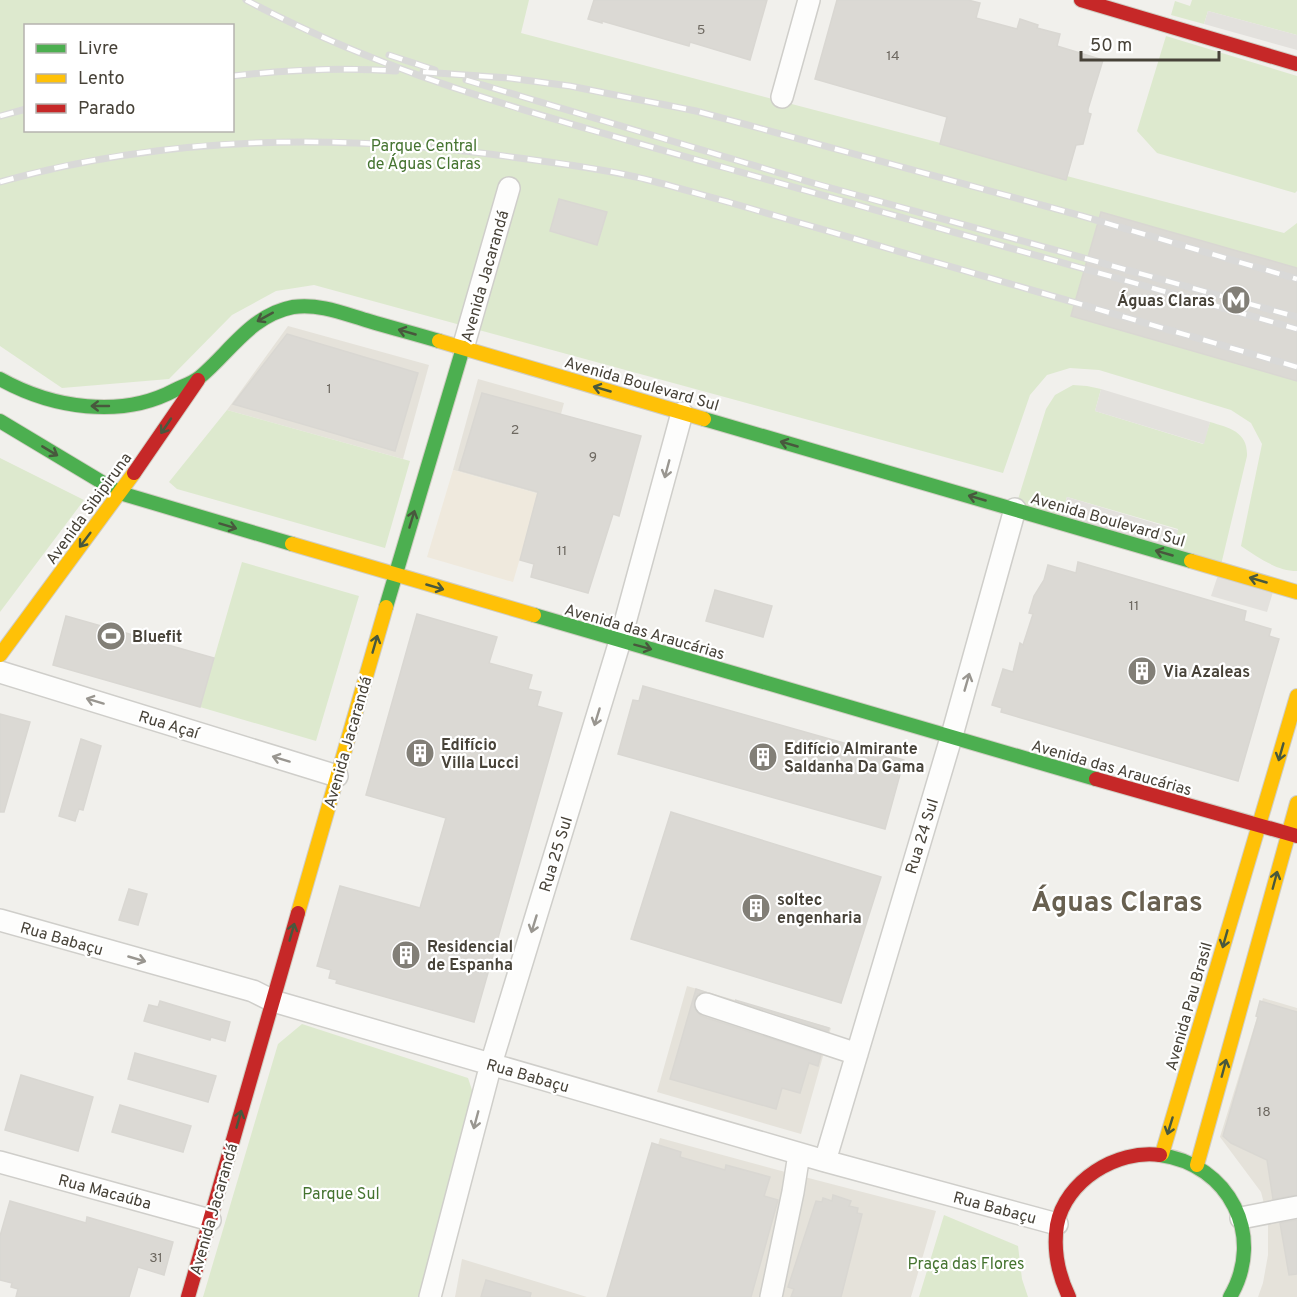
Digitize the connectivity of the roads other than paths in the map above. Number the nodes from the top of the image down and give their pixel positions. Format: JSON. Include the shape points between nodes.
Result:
{"nodes":[{"id":1,"x":808,"y":0,"type":"edge"},
{"id":2,"x":1082,"y":0,"type":"edge"},
{"id":3,"x":1152,"y":0,"type":"edge"},
{"id":4,"x":1146,"y":20,"type":"junction"},
{"id":5,"x":1297,"y":64,"type":"edge"},
{"id":6,"x":782,"y":97,"type":"dead end"},
{"id":7,"x":509,"y":188,"type":"dead end"},
{"id":8,"x":463,"y":348,"type":"junction"},
{"id":9,"x":199,"y":378,"type":"junction"},
{"id":10,"x":0,"y":379,"type":"edge"},
{"id":11,"x":682,"y":412,"type":"junction"},
{"id":12,"x":0,"y":420,"type":"edge"},
{"id":13,"x":120,"y":493,"type":"junction"},
{"id":14,"x":1015,"y":509,"type":"junction"},
{"id":15,"x":395,"y":576,"type":"junction"},
{"id":16,"x":1297,"y":592,"type":"edge"},
{"id":17,"x":620,"y":641,"type":"junction"},
{"id":18,"x":0,"y":655,"type":"edge"},
{"id":19,"x":0,"y":672,"type":"edge"},
{"id":20,"x":1297,"y":696,"type":"edge"},
{"id":21,"x":950,"y":738,"type":"junction"},
{"id":22,"x":337,"y":776,"type":"junction"},
{"id":23,"x":1297,"y":803,"type":"edge"},
{"id":24,"x":1259,"y":826,"type":"junction"},
{"id":25,"x":1293,"y":835,"type":"edge"},
{"id":26,"x":0,"y":920,"type":"edge"},
{"id":27,"x":273,"y":1001,"type":"junction"},
{"id":28,"x":706,"y":1004,"type":"dead end"},
{"id":29,"x":857,"y":1054,"type":"junction"},
{"id":30,"x":491,"y":1064,"type":"junction"},
{"id":31,"x":799,"y":1154,"type":"junction"},
{"id":32,"x":1161,"y":1154,"type":"junction"},
{"id":33,"x":825,"y":1161,"type":"junction"},
{"id":34,"x":0,"y":1162,"type":"edge"},
{"id":35,"x":1197,"y":1165,"type":"junction"},
{"id":36,"x":1297,"y":1207,"type":"edge"},
{"id":37,"x":1241,"y":1218,"type":"junction"},
{"id":38,"x":210,"y":1220,"type":"junction"},
{"id":39,"x":1058,"y":1224,"type":"junction"},
{"id":40,"x":188,"y":1297,"type":"edge"},
{"id":41,"x":430,"y":1297,"type":"edge"},
{"id":42,"x":771,"y":1297,"type":"edge"},
{"id":43,"x":1069,"y":1297,"type":"edge"},
{"id":44,"x":1230,"y":1297,"type":"edge"}],
"edges":[{"from":1,"to":6,"type":"street"},
{"from":2,"to":4,"type":"street"},
{"from":3,"to":4,"type":"street"},
{"from":4,"to":5,"type":"street"},
{"from":7,"to":8,"type":"street","name":"Avenida Jacarandá"},
{"from":8,"to":9,"type":"street","name":"Avenida Boulevard Sul","one_way":true,"via":[[321,307],[295,307],[269,314],[249,327]]},
{"from":11,"to":8,"type":"street","name":"Avenida Boulevard Sul","one_way":true},
{"from":15,"to":8,"type":"street","name":"Avenida Jacarandá","one_way":true},
{"from":9,"to":10,"type":"street","name":"Avenida Boulevard Sul","one_way":true,"via":[[159,398],[121,406],[83,406],[50,400],[16,389]]},
{"from":9,"to":13,"type":"street","name":"Avenida Sibipiruna","one_way":true},
{"from":14,"to":11,"type":"street","name":"Avenida Boulevard Sul","one_way":true},
{"from":11,"to":17,"type":"street","name":"Rua 25 Sul","one_way":true},
{"from":12,"to":13,"type":"street","name":"Avenida das Araucárias","one_way":true},
{"from":13,"to":15,"type":"street","name":"Avenida das Araucárias","one_way":true},
{"from":13,"to":18,"type":"street","name":"Avenida Sibipiruna","one_way":true},
{"from":16,"to":14,"type":"street","name":"Avenida Boulevard Sul","one_way":true},
{"from":21,"to":14,"type":"street","name":"Rua 24 Sul","one_way":true},
{"from":15,"to":17,"type":"street","name":"Avenida das Araucárias","one_way":true},
{"from":22,"to":15,"type":"street","name":"Avenida Jacarandá","one_way":true},
{"from":17,"to":21,"type":"street","name":"Avenida das Araucárias","one_way":true},
{"from":17,"to":30,"type":"street","name":"Rua 25 Sul","one_way":true},
{"from":22,"to":19,"type":"street","name":"Rua Açaí","one_way":true},
{"from":20,"to":24,"type":"street","name":"Avenida Pau Brasil","one_way":true},
{"from":21,"to":24,"type":"street","name":"Avenida das Araucárias"},
{"from":21,"to":29,"type":"street","name":"Rua 24 Sul"},
{"from":27,"to":22,"type":"street","name":"Avenida Jacarandá","one_way":true},
{"from":23,"to":25,"type":"street"},
{"from":24,"to":25,"type":"street","name":"Avenida das Araucárias"},
{"from":24,"to":32,"type":"street","name":"Avenida Pau Brasil","one_way":true},
{"from":35,"to":25,"type":"street","one_way":true},
{"from":26,"to":27,"type":"street","name":"Rua Babaçu","one_way":true,"via":[[252,991]]},
{"from":27,"to":30,"type":"street","name":"Rua Babaçu"},
{"from":38,"to":27,"type":"street","name":"Avenida Jacarandá","one_way":true},
{"from":28,"to":29,"type":"street"},
{"from":29,"to":33,"type":"street","name":"Rua 24 Sul"},
{"from":30,"to":31,"type":"street","name":"Rua Babaçu"},
{"from":30,"to":41,"type":"street","name":"Rua 25 Sul","one_way":true},
{"from":31,"to":33,"type":"street","name":"Rua Babaçu"},
{"from":31,"to":42,"type":"street"},
{"from":32,"to":35,"type":"street"},
{"from":32,"to":39,"type":"street","via":[[1132,1155],[1104,1165],[1081,1182]]},
{"from":33,"to":39,"type":"street","name":"Rua Babaçu"},
{"from":34,"to":38,"type":"street","name":"Rua Macaúba"},
{"from":35,"to":37,"type":"street","via":[[1224,1187]]},
{"from":36,"to":37,"type":"street"},
{"from":37,"to":44,"type":"street","via":[[1246,1252],[1238,1286]]},
{"from":38,"to":40,"type":"street","name":"Avenida Jacarandá"},
{"from":39,"to":43,"type":"street","via":[[1057,1268]]}]}
